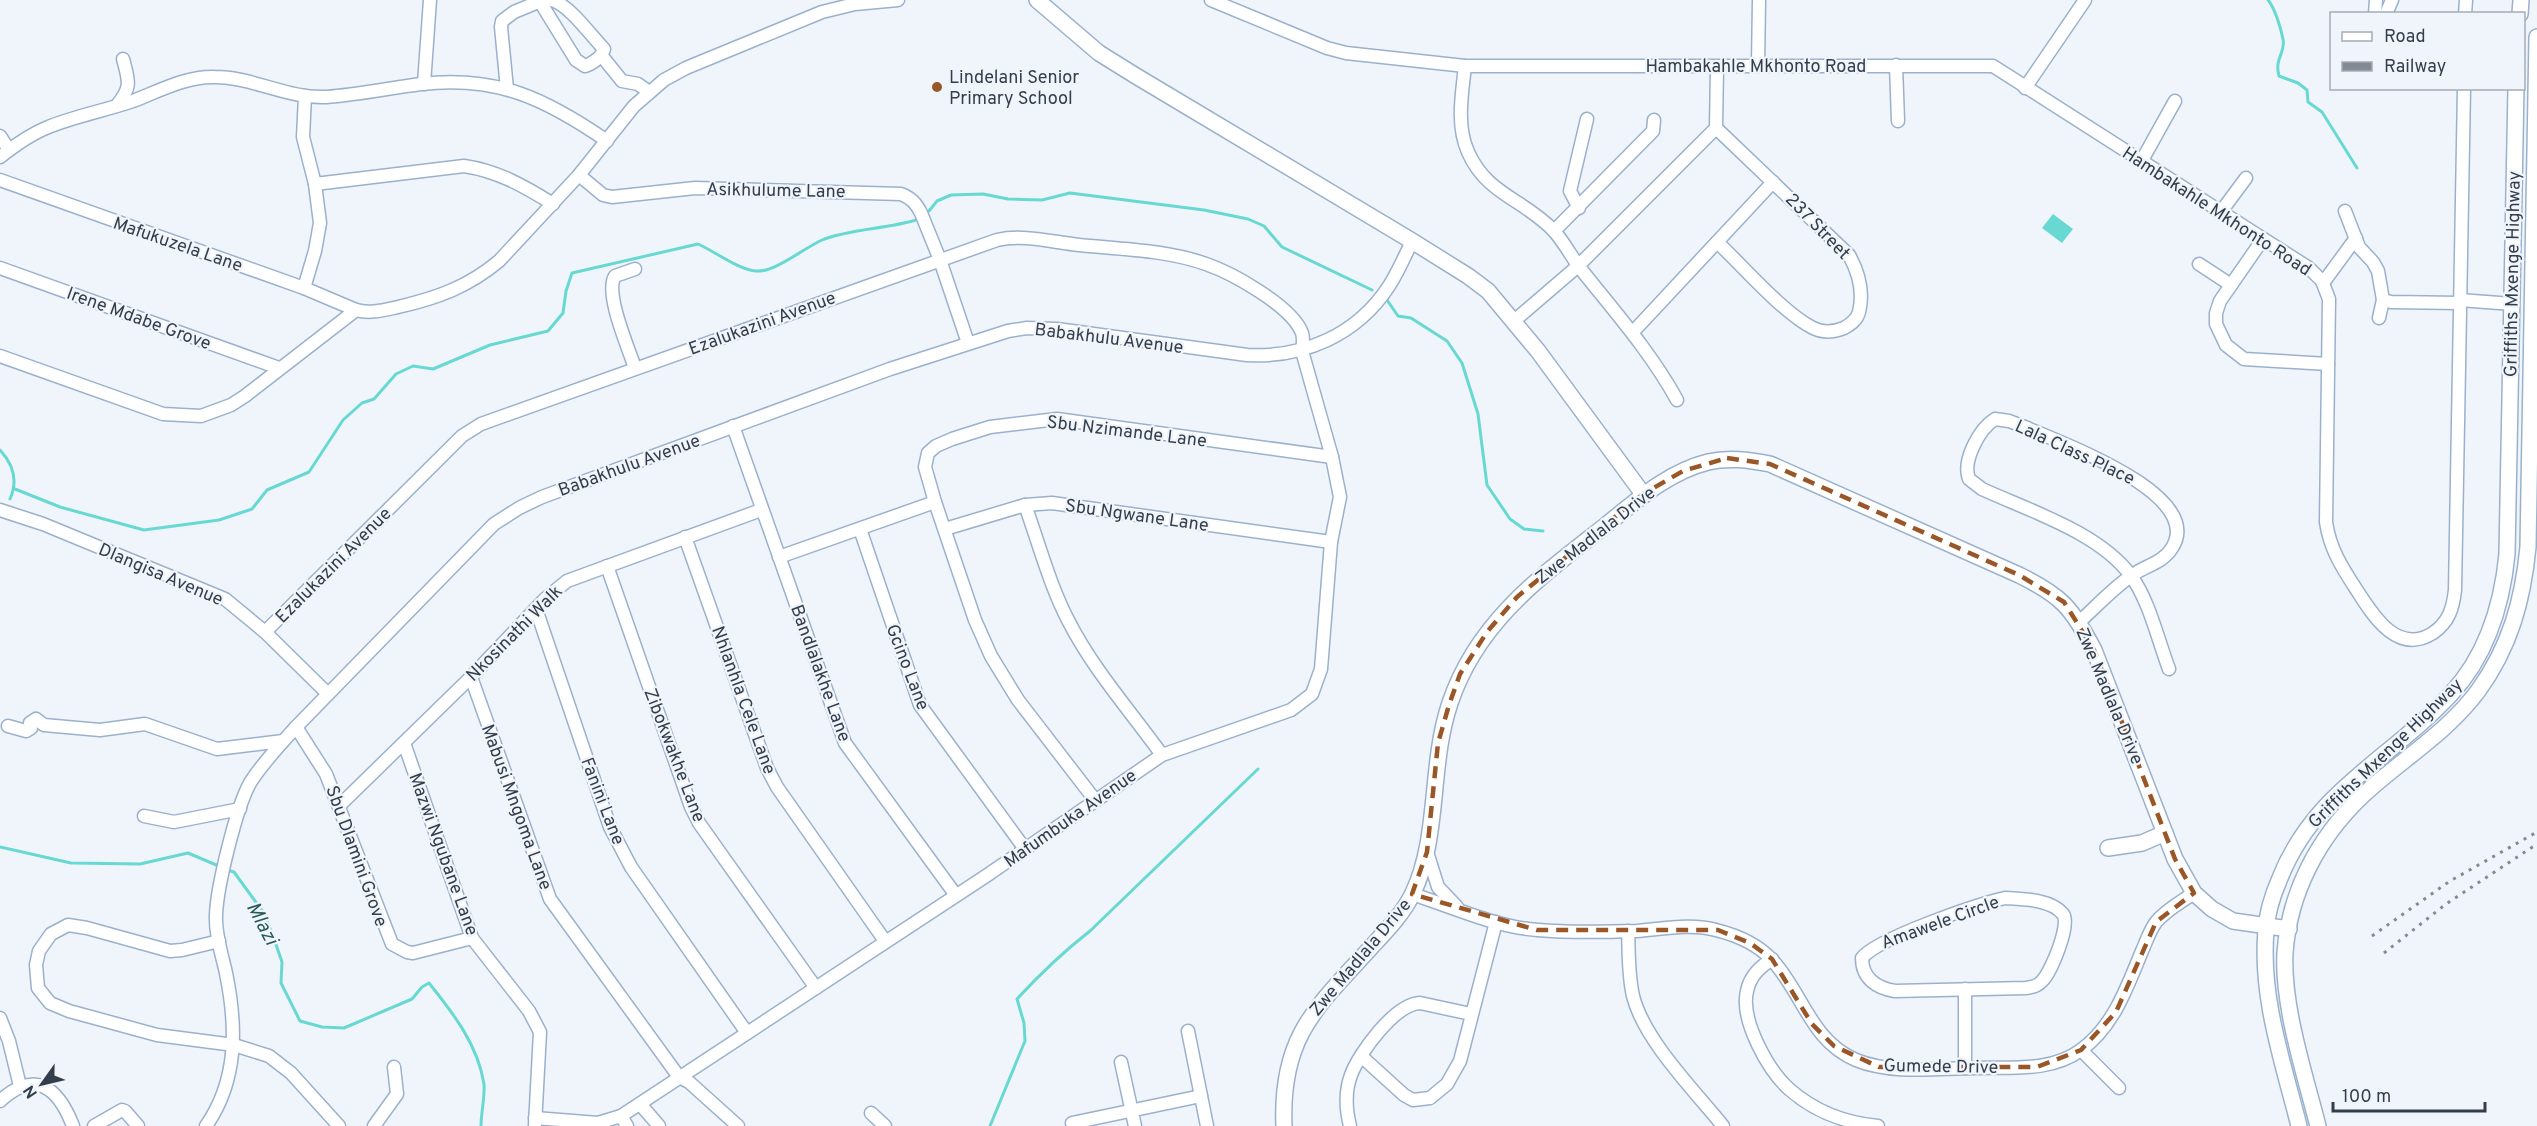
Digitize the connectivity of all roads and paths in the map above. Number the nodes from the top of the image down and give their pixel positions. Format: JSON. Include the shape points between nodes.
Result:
{"nodes":[{"id":1,"x":430,"y":0,"type":"edge"},
{"id":2,"x":539,"y":0,"type":"edge"},
{"id":3,"x":543,"y":0,"type":"edge"},
{"id":4,"x":551,"y":0,"type":"edge"},
{"id":5,"x":898,"y":0,"type":"edge"},
{"id":6,"x":1037,"y":0,"type":"edge"},
{"id":7,"x":1211,"y":0,"type":"edge"},
{"id":8,"x":1759,"y":0,"type":"edge"},
{"id":9,"x":2085,"y":0,"type":"edge"},
{"id":10,"x":2537,"y":37,"type":"edge"},
{"id":11,"x":601,"y":55,"type":"junction"},
{"id":12,"x":123,"y":59,"type":"dead end"},
{"id":13,"x":1896,"y":65,"type":"junction"},
{"id":14,"x":1465,"y":66,"type":"junction"},
{"id":15,"x":1758,"y":66,"type":"junction"},
{"id":16,"x":1717,"y":67,"type":"junction"},
{"id":17,"x":424,"y":84,"type":"junction"},
{"id":18,"x":2025,"y":88,"type":"junction"},
{"id":19,"x":507,"y":89,"type":"junction"},
{"id":20,"x":2464,"y":90,"type":"edge"},
{"id":21,"x":2516,"y":90,"type":"edge"},
{"id":22,"x":649,"y":92,"type":"junction"},
{"id":23,"x":305,"y":96,"type":"junction"},
{"id":24,"x":2175,"y":101,"type":"dead end"},
{"id":25,"x":116,"y":106,"type":"junction"},
{"id":26,"x":1587,"y":119,"type":"dead end"},
{"id":27,"x":1654,"y":120,"type":"dead end"},
{"id":28,"x":1898,"y":121,"type":"dead end"},
{"id":29,"x":1716,"y":128,"type":"junction"},
{"id":30,"x":0,"y":136,"type":"edge"},
{"id":31,"x":607,"y":141,"type":"junction"},
{"id":32,"x":5,"y":153,"type":"edge"},
{"id":33,"x":2141,"y":162,"type":"junction"},
{"id":34,"x":579,"y":175,"type":"junction"},
{"id":35,"x":2246,"y":178,"type":"dead end"},
{"id":36,"x":0,"y":180,"type":"edge"},
{"id":37,"x":1773,"y":182,"type":"junction"},
{"id":38,"x":315,"y":184,"type":"junction"},
{"id":39,"x":553,"y":204,"type":"junction"},
{"id":40,"x":1579,"y":208,"type":"junction"},
{"id":41,"x":2345,"y":211,"type":"dead end"},
{"id":42,"x":2221,"y":213,"type":"junction"},
{"id":43,"x":1554,"y":231,"type":"junction"},
{"id":44,"x":2356,"y":238,"type":"junction"},
{"id":45,"x":2263,"y":239,"type":"junction"},
{"id":46,"x":1412,"y":241,"type":"junction"},
{"id":47,"x":1718,"y":242,"type":"junction"},
{"id":48,"x":940,"y":260,"type":"junction"},
{"id":49,"x":2199,"y":264,"type":"dead end"},
{"id":50,"x":1578,"y":266,"type":"junction"},
{"id":51,"x":0,"y":268,"type":"edge"},
{"id":52,"x":635,"y":268,"type":"dead end"},
{"id":53,"x":2324,"y":283,"type":"junction"},
{"id":54,"x":2231,"y":285,"type":"junction"},
{"id":55,"x":304,"y":288,"type":"junction"},
{"id":56,"x":2383,"y":300,"type":"junction"},
{"id":57,"x":2460,"y":302,"type":"junction"},
{"id":58,"x":2512,"y":304,"type":"junction"},
{"id":59,"x":356,"y":310,"type":"junction"},
{"id":60,"x":2534,"y":316,"type":"edge"},
{"id":61,"x":2379,"y":318,"type":"dead end"},
{"id":62,"x":1514,"y":321,"type":"junction"},
{"id":63,"x":1633,"y":332,"type":"junction"},
{"id":64,"x":968,"y":344,"type":"junction"},
{"id":65,"x":1302,"y":351,"type":"junction"},
{"id":66,"x":0,"y":356,"type":"edge"},
{"id":67,"x":2328,"y":364,"type":"junction"},
{"id":68,"x":279,"y":368,"type":"junction"},
{"id":69,"x":636,"y":368,"type":"junction"},
{"id":70,"x":1677,"y":400,"type":"dead end"},
{"id":71,"x":733,"y":426,"type":"junction"},
{"id":72,"x":1332,"y":457,"type":"junction"},
{"id":73,"x":1643,"y":494,"type":"junction"},
{"id":74,"x":935,"y":502,"type":"junction"},
{"id":75,"x":1025,"y":505,"type":"junction"},
{"id":76,"x":0,"y":510,"type":"edge"},
{"id":77,"x":761,"y":510,"type":"junction"},
{"id":78,"x":860,"y":529,"type":"junction"},
{"id":79,"x":945,"y":529,"type":"junction"},
{"id":80,"x":685,"y":537,"type":"junction"},
{"id":81,"x":1331,"y":542,"type":"junction"},
{"id":82,"x":779,"y":557,"type":"junction"},
{"id":83,"x":607,"y":566,"type":"junction"},
{"id":84,"x":2131,"y":576,"type":"junction"},
{"id":85,"x":536,"y":609,"type":"junction"},
{"id":86,"x":2079,"y":622,"type":"junction"},
{"id":87,"x":266,"y":632,"type":"junction"},
{"id":88,"x":2169,"y":669,"type":"dead end"},
{"id":89,"x":471,"y":677,"type":"junction"},
{"id":90,"x":328,"y":694,"type":"junction"},
{"id":91,"x":8,"y":726,"type":"dead end"},
{"id":92,"x":296,"y":727,"type":"junction"},
{"id":93,"x":283,"y":741,"type":"junction"},
{"id":94,"x":404,"y":743,"type":"junction"},
{"id":95,"x":1162,"y":754,"type":"junction"},
{"id":96,"x":1095,"y":800,"type":"junction"},
{"id":97,"x":340,"y":805,"type":"junction"},
{"id":98,"x":240,"y":809,"type":"junction"},
{"id":99,"x":144,"y":816,"type":"dead end"},
{"id":100,"x":2165,"y":833,"type":"junction"},
{"id":101,"x":2108,"y":848,"type":"dead end"},
{"id":102,"x":1024,"y":849,"type":"junction"},
{"id":103,"x":1427,"y":852,"type":"junction"},
{"id":104,"x":2194,"y":893,"type":"junction"},
{"id":105,"x":956,"y":894,"type":"junction"},
{"id":106,"x":1412,"y":894,"type":"junction"},
{"id":107,"x":1460,"y":910,"type":"junction"},
{"id":108,"x":1496,"y":922,"type":"junction"},
{"id":109,"x":2266,"y":928,"type":"junction"},
{"id":110,"x":2289,"y":930,"type":"junction"},
{"id":111,"x":1629,"y":931,"type":"junction"},
{"id":112,"x":472,"y":938,"type":"junction"},
{"id":113,"x":219,"y":941,"type":"junction"},
{"id":114,"x":885,"y":941,"type":"junction"},
{"id":115,"x":1772,"y":959,"type":"junction"},
{"id":116,"x":816,"y":987,"type":"junction"},
{"id":117,"x":1965,"y":989,"type":"junction"},
{"id":118,"x":1471,"y":1014,"type":"junction"},
{"id":119,"x":0,"y":1018,"type":"edge"},
{"id":120,"x":1188,"y":1031,"type":"dead end"},
{"id":121,"x":747,"y":1033,"type":"junction"},
{"id":122,"x":234,"y":1046,"type":"junction"},
{"id":123,"x":2081,"y":1050,"type":"junction"},
{"id":124,"x":1361,"y":1056,"type":"junction"},
{"id":125,"x":1121,"y":1062,"type":"dead end"},
{"id":126,"x":394,"y":1066,"type":"dead end"},
{"id":127,"x":1965,"y":1068,"type":"junction"},
{"id":128,"x":679,"y":1077,"type":"junction"},
{"id":129,"x":20,"y":1086,"type":"junction"},
{"id":130,"x":2119,"y":1088,"type":"dead end"},
{"id":131,"x":1201,"y":1096,"type":"junction"},
{"id":132,"x":0,"y":1101,"type":"edge"},
{"id":133,"x":640,"y":1104,"type":"junction"},
{"id":134,"x":1131,"y":1112,"type":"junction"},
{"id":135,"x":872,"y":1113,"type":"dead end"},
{"id":136,"x":624,"y":1121,"type":"edge"},
{"id":137,"x":535,"y":1122,"type":"edge"},
{"id":138,"x":1072,"y":1123,"type":"dead end"},
{"id":139,"x":73,"y":1126,"type":"edge"},
{"id":140,"x":94,"y":1126,"type":"edge"},
{"id":141,"x":138,"y":1126,"type":"edge"},
{"id":142,"x":206,"y":1126,"type":"edge"},
{"id":143,"x":339,"y":1126,"type":"edge"},
{"id":144,"x":374,"y":1126,"type":"edge"},
{"id":145,"x":659,"y":1126,"type":"edge"},
{"id":146,"x":738,"y":1126,"type":"edge"},
{"id":147,"x":885,"y":1126,"type":"edge"},
{"id":148,"x":1135,"y":1126,"type":"edge"},
{"id":149,"x":1207,"y":1126,"type":"edge"},
{"id":150,"x":1284,"y":1126,"type":"edge"},
{"id":151,"x":1350,"y":1126,"type":"edge"},
{"id":152,"x":1723,"y":1126,"type":"edge"},
{"id":153,"x":1878,"y":1126,"type":"edge"},
{"id":154,"x":2298,"y":1126,"type":"edge"},
{"id":155,"x":2318,"y":1126,"type":"edge"}],
"edges":[{"from":1,"to":17,"type":"street"},
{"from":2,"to":3,"type":"street"},
{"from":2,"to":11,"type":"street","via":[[581,64],[588,65]]},
{"from":2,"to":19,"type":"street","via":[[502,21]]},
{"from":4,"to":11,"type":"street","via":[[570,12],[604,49]]},
{"from":5,"to":22,"type":"street","via":[[841,7],[802,19],[686,68]]},
{"from":6,"to":46,"type":"street","via":[[1099,53]]},
{"from":7,"to":14,"type":"street","name":"Hambakahle Mkhonto Road","via":[[1327,48]]},
{"from":8,"to":15,"type":"street"},
{"from":9,"to":18,"type":"street"},
{"from":10,"to":60,"type":"street","name":"Griffiths Mxenge Highway"},
{"from":11,"to":22,"type":"street","via":[[622,81],[638,84]]},
{"from":12,"to":25,"type":"street","via":[[129,85]]},
{"from":13,"to":15,"type":"street","name":"Hambakahle Mkhonto Road"},
{"from":13,"to":18,"type":"street","name":"Hambakahle Mkhonto Road","via":[[1993,66]]},
{"from":13,"to":28,"type":"street"},
{"from":14,"to":16,"type":"street","name":"Hambakahle Mkhonto Road"},
{"from":14,"to":43,"type":"street","via":[[1461,124],[1468,152],[1490,184]]},
{"from":15,"to":16,"type":"street","name":"Hambakahle Mkhonto Road"},
{"from":16,"to":29,"type":"street"},
{"from":17,"to":19,"type":"street"},
{"from":17,"to":23,"type":"street","via":[[326,97]]},
{"from":18,"to":33,"type":"street","name":"Hambakahle Mkhonto Road"},
{"from":19,"to":31,"type":"street","via":[[556,107]]},
{"from":20,"to":57,"type":"street","name":"Hambakahle Mkhonto Road"},
{"from":21,"to":58,"type":"street","name":"Griffiths Mxenge Highway"},
{"from":22,"to":31,"type":"street"},
{"from":23,"to":25,"type":"street","via":[[229,78],[206,77]]},
{"from":23,"to":38,"type":"street","via":[[303,138]]},
{"from":24,"to":33,"type":"street"},
{"from":25,"to":32,"type":"street","via":[[45,128]]},
{"from":26,"to":40,"type":"street","via":[[1570,191]]},
{"from":27,"to":40,"type":"street","via":[[1653,131]]},
{"from":29,"to":37,"type":"street","name":"237 Street"},
{"from":29,"to":50,"type":"street"},
{"from":30,"to":32,"type":"street"},
{"from":31,"to":34,"type":"street"},
{"from":33,"to":42,"type":"street","name":"Hambakahle Mkhonto Road"},
{"from":34,"to":39,"type":"street"},
{"from":34,"to":48,"type":"street","name":"Asikhulume Lane","via":[[603,195],[612,197],[695,188],[901,194],[918,206]]},
{"from":35,"to":42,"type":"street"},
{"from":36,"to":55,"type":"street","name":"Mafukuzela Lane"},
{"from":37,"to":47,"type":"street"},
{"from":37,"to":47,"type":"street","name":"237 Street","via":[[1839,243],[1856,268],[1861,303],[1851,324],[1825,332],[1796,318]]},
{"from":38,"to":39,"type":"street","via":[[464,166],[503,176]]},
{"from":38,"to":55,"type":"street","via":[[320,223]]},
{"from":39,"to":59,"type":"street","via":[[499,261],[458,289],[382,311]]},
{"from":40,"to":43,"type":"street"},
{"from":41,"to":44,"type":"street"},
{"from":42,"to":45,"type":"street","name":"Hambakahle Mkhonto Road"},
{"from":43,"to":50,"type":"street"},
{"from":44,"to":53,"type":"street"},
{"from":44,"to":56,"type":"street","via":[[2378,271]]},
{"from":45,"to":53,"type":"street","name":"Hambakahle Mkhonto Road","via":[[2310,268]]},
{"from":45,"to":54,"type":"street"},
{"from":46,"to":62,"type":"street","via":[[1488,291]]},
{"from":46,"to":65,"type":"street","name":"Babakhulu Avenue","via":[[1389,285],[1358,321],[1333,338]]},
{"from":47,"to":63,"type":"street"},
{"from":48,"to":64,"type":"street","name":"Asikhulume Lane"},
{"from":48,"to":65,"type":"street","name":"Ezalukazini Avenue","via":[[1008,237],[1186,258],[1235,277],[1277,305],[1300,329]]},
{"from":48,"to":69,"type":"street","name":"Ezalukazini Avenue"},
{"from":49,"to":54,"type":"street"},
{"from":50,"to":62,"type":"street"},
{"from":50,"to":63,"type":"street"},
{"from":51,"to":68,"type":"street","name":"Irene Mdabe Grove"},
{"from":52,"to":69,"type":"street","via":[[615,276],[611,285]]},
{"from":53,"to":67,"type":"street","name":"Hambakahle Mkhonto Road","via":[[2329,298]]},
{"from":54,"to":67,"type":"street","via":[[2220,301],[2216,324],[2236,355],[2254,360]]},
{"from":55,"to":59,"type":"street","name":"Mafukuzela Lane"},
{"from":56,"to":57,"type":"street"},
{"from":56,"to":61,"type":"street"},
{"from":57,"to":58,"type":"street"},
{"from":57,"to":67,"type":"street","name":"Hambakahle Mkhonto Road","via":[[2454,597],[2451,612],[2441,628],[2429,635],[2415,639],[2398,637],[2386,630],[2329,542]]},
{"from":58,"to":109,"type":"street","name":"Griffiths Mxenge Highway","via":[[2507,554],[2496,617],[2484,647],[2452,693],[2350,781],[2302,834],[2273,894]]},
{"from":59,"to":68,"type":"street"},
{"from":60,"to":110,"type":"street","name":"Griffiths Mxenge Highway","via":[[2528,547],[2509,639],[2491,672],[2459,714],[2338,821],[2307,870]]},
{"from":62,"to":73,"type":"street"},
{"from":63,"to":70,"type":"street"},
{"from":64,"to":65,"type":"street","name":"Babakhulu Avenue","via":[[1008,331],[1041,328],[1247,355]]},
{"from":64,"to":71,"type":"street","name":"Babakhulu Avenue"},
{"from":65,"to":72,"type":"street","name":"Mafumbuka Avenue"},
{"from":66,"to":68,"type":"street","via":[[139,407],[185,417],[201,416],[231,405]]},
{"from":69,"to":87,"type":"street","name":"Ezalukazini Avenue","via":[[471,429]]},
{"from":71,"to":77,"type":"street","name":"Bandlalakhe Lane"},
{"from":71,"to":90,"type":"street","name":"Babakhulu Avenue","via":[[542,497],[507,516],[482,536]]},
{"from":72,"to":74,"type":"street","name":"Sbu Nzimande Lane","via":[[1057,419],[990,427],[936,446],[928,453],[925,466]]},
{"from":72,"to":81,"type":"street","name":"Mafumbuka Avenue","via":[[1340,497]]},
{"from":73,"to":86,"type":"street","name":"Zwe Madlala Drive","via":[[1706,462],[1727,459],[1770,464],[2046,588],[2064,602]]},
{"from":73,"to":103,"type":"street","name":"Zwe Madlala Drive","via":[[1517,597],[1487,632],[1460,674],[1438,743]]},
{"from":74,"to":78,"type":"street"},
{"from":74,"to":79,"type":"street"},
{"from":75,"to":79,"type":"street","name":"Sbu Ngwane Lane"},
{"from":75,"to":81,"type":"street","name":"Sbu Ngwane Lane","via":[[1052,503]]},
{"from":75,"to":95,"type":"street","via":[[1058,600],[1079,641]]},
{"from":76,"to":87,"type":"street","name":"Dlangisa Avenue","via":[[225,599]]},
{"from":77,"to":80,"type":"street","name":"Nkosinathi Walk"},
{"from":77,"to":82,"type":"street","name":"Bandlalakhe Lane"},
{"from":78,"to":82,"type":"street"},
{"from":78,"to":102,"type":"street","name":"Gcino Lane","via":[[920,705]]},
{"from":79,"to":96,"type":"street","via":[[975,620],[1002,678]]},
{"from":80,"to":83,"type":"street","name":"Nkosinathi Walk"},
{"from":80,"to":114,"type":"street","name":"Nhlanhla Cele Lane","via":[[767,768]]},
{"from":81,"to":95,"type":"street","name":"Mafumbuka Avenue","via":[[1321,669],[1312,694],[1292,710]]},
{"from":82,"to":105,"type":"street","name":"Bandlalakhe Lane","via":[[845,743]]},
{"from":83,"to":85,"type":"street","name":"Nkosinathi Walk","via":[[567,581]]},
{"from":83,"to":116,"type":"street","name":"Zibokwakhe Lane","via":[[695,815]]},
{"from":84,"to":84,"type":"street","name":"Lala Class Place","via":[[2159,561],[2171,549],[2178,529],[2169,509],[2131,476],[2025,427],[1995,419],[1984,428],[1967,466],[1966,473],[1973,485],[2098,544]]},
{"from":84,"to":86,"type":"street","name":"Lala Class Place"},
{"from":84,"to":88,"type":"street","name":"Lala Class Place"},
{"from":85,"to":89,"type":"street","name":"Nkosinathi Walk"},
{"from":85,"to":121,"type":"street","name":"Fanini Lane","via":[[610,827],[631,867]]},
{"from":86,"to":100,"type":"street","name":"Zwe Madlala Drive","via":[[2106,677]]},
{"from":87,"to":90,"type":"street","name":"Dlangisa Avenue"},
{"from":89,"to":94,"type":"street","name":"Nkosinathi Walk"},
{"from":89,"to":128,"type":"street","name":"Mabusi Mngoma Lane","via":[[550,899]]},
{"from":90,"to":92,"type":"street","name":"Babakhulu Avenue"},
{"from":91,"to":93,"type":"street","via":[[26,731],[36,719],[44,725],[100,729],[145,724],[217,749]]},
{"from":92,"to":93,"type":"street","name":"Babakhulu Avenue"},
{"from":92,"to":97,"type":"street","name":"Sbu Dlamini Grove","via":[[321,764]]},
{"from":93,"to":98,"type":"street","name":"Babakhulu Avenue","via":[[249,784]]},
{"from":94,"to":97,"type":"street","name":"Nkosinathi Walk"},
{"from":94,"to":112,"type":"street","name":"Mazwi Ngubane Lane"},
{"from":95,"to":96,"type":"street","name":"Mafumbuka Avenue"},
{"from":96,"to":102,"type":"street","name":"Mafumbuka Avenue"},
{"from":97,"to":112,"type":"street","name":"Sbu Dlamini Grove","via":[[392,944],[413,953]]},
{"from":98,"to":99,"type":"street","via":[[174,822]]},
{"from":98,"to":113,"type":"street","name":"Babakhulu Avenue","via":[[216,915]]},
{"from":100,"to":101,"type":"street","via":[[2142,843]]},
{"from":100,"to":104,"type":"street","name":"Zwe Madlala Drive","via":[[2180,871]]},
{"from":102,"to":105,"type":"street","name":"Mafumbuka Avenue"},
{"from":103,"to":106,"type":"street","name":"Zwe Madlala Drive"},
{"from":103,"to":107,"type":"street","via":[[1438,887]]},
{"from":104,"to":109,"type":"street","name":"Zwe Madlala Drive","via":[[2233,921]]},
{"from":104,"to":123,"type":"street","name":"Gumede Drive","via":[[2156,922],[2116,1012]]},
{"from":105,"to":114,"type":"street","name":"Mafumbuka Avenue"},
{"from":106,"to":107,"type":"street","name":"Gumede Drive"},
{"from":106,"to":150,"type":"street","name":"Zwe Madlala Drive","via":[[1389,928],[1322,1000],[1305,1024],[1286,1076]]},
{"from":107,"to":108,"type":"street","name":"Gumede Drive"},
{"from":108,"to":111,"type":"street","name":"Gumede Drive","via":[[1537,930]]},
{"from":108,"to":118,"type":"street"},
{"from":109,"to":110,"type":"street","name":"Zwe Madlala Drive"},
{"from":109,"to":154,"type":"street","name":"Griffiths Mxenge Highway","via":[[2266,988]]},
{"from":110,"to":155,"type":"street","name":"Griffiths Mxenge Highway","via":[[2286,980]]},
{"from":111,"to":115,"type":"street","name":"Gumede Drive","via":[[1703,927],[1750,943]]},
{"from":111,"to":152,"type":"street","via":[[1629,974],[1642,1019]]},
{"from":112,"to":137,"type":"street","name":"Mazwi Ngubane Lane","via":[[529,1011],[540,1032]]},
{"from":113,"to":122,"type":"street","name":"Babakhulu Avenue","via":[[230,994]]},
{"from":113,"to":122,"type":"street","via":[[170,951],[69,926],[44,941],[36,977],[43,997],[69,1011],[156,1035]]},
{"from":114,"to":116,"type":"street","name":"Mafumbuka Avenue"},
{"from":115,"to":127,"type":"street","name":"Gumede Drive","via":[[1812,1024],[1834,1047],[1855,1059],[1879,1067]]},
{"from":115,"to":153,"type":"street","via":[[1752,977],[1746,1003],[1766,1061],[1789,1089],[1811,1105],[1835,1117]]},
{"from":116,"to":121,"type":"street","name":"Mafumbuka Avenue"},
{"from":117,"to":117,"type":"street","name":"Amawele Circle","via":[[1881,989],[1866,975],[1862,958],[1876,945],[2005,898],[2040,902],[2062,913],[2065,930],[2048,974],[2035,986]]},
{"from":117,"to":127,"type":"street"},
{"from":118,"to":124,"type":"street","via":[[1412,1003],[1390,1020]]},
{"from":118,"to":124,"type":"street","via":[[1460,1062],[1447,1084],[1430,1098],[1413,1100],[1404,1095]]},
{"from":119,"to":129,"type":"street"},
{"from":120,"to":131,"type":"street"},
{"from":121,"to":128,"type":"street","name":"Mafumbuka Avenue"},
{"from":122,"to":142,"type":"street","name":"Babakhulu Avenue","via":[[224,1091]]},
{"from":122,"to":143,"type":"street","via":[[269,1056],[279,1063]]},
{"from":123,"to":127,"type":"street","name":"Gumede Drive","via":[[2037,1067]]},
{"from":123,"to":130,"type":"street"},
{"from":124,"to":151,"type":"street","via":[[1348,1087]]},
{"from":125,"to":134,"type":"street"},
{"from":126,"to":144,"type":"street","via":[[397,1094]]},
{"from":128,"to":133,"type":"street","name":"Mafumbuka Avenue"},
{"from":128,"to":146,"type":"street","name":"Mabusi Mngoma Lane"},
{"from":129,"to":132,"type":"street"},
{"from":129,"to":139,"type":"street","via":[[36,1083],[48,1088],[59,1098]]},
{"from":131,"to":134,"type":"street"},
{"from":131,"to":149,"type":"street"},
{"from":133,"to":136,"type":"street","name":"Mafumbuka Avenue"},
{"from":133,"to":145,"type":"street"},
{"from":134,"to":138,"type":"street"},
{"from":134,"to":148,"type":"street"},
{"from":135,"to":147,"type":"street"},
{"from":136,"to":137,"type":"street","name":"Mafumbuka Avenue"},
{"from":140,"to":141,"type":"street","via":[[122,1110]]}]}
